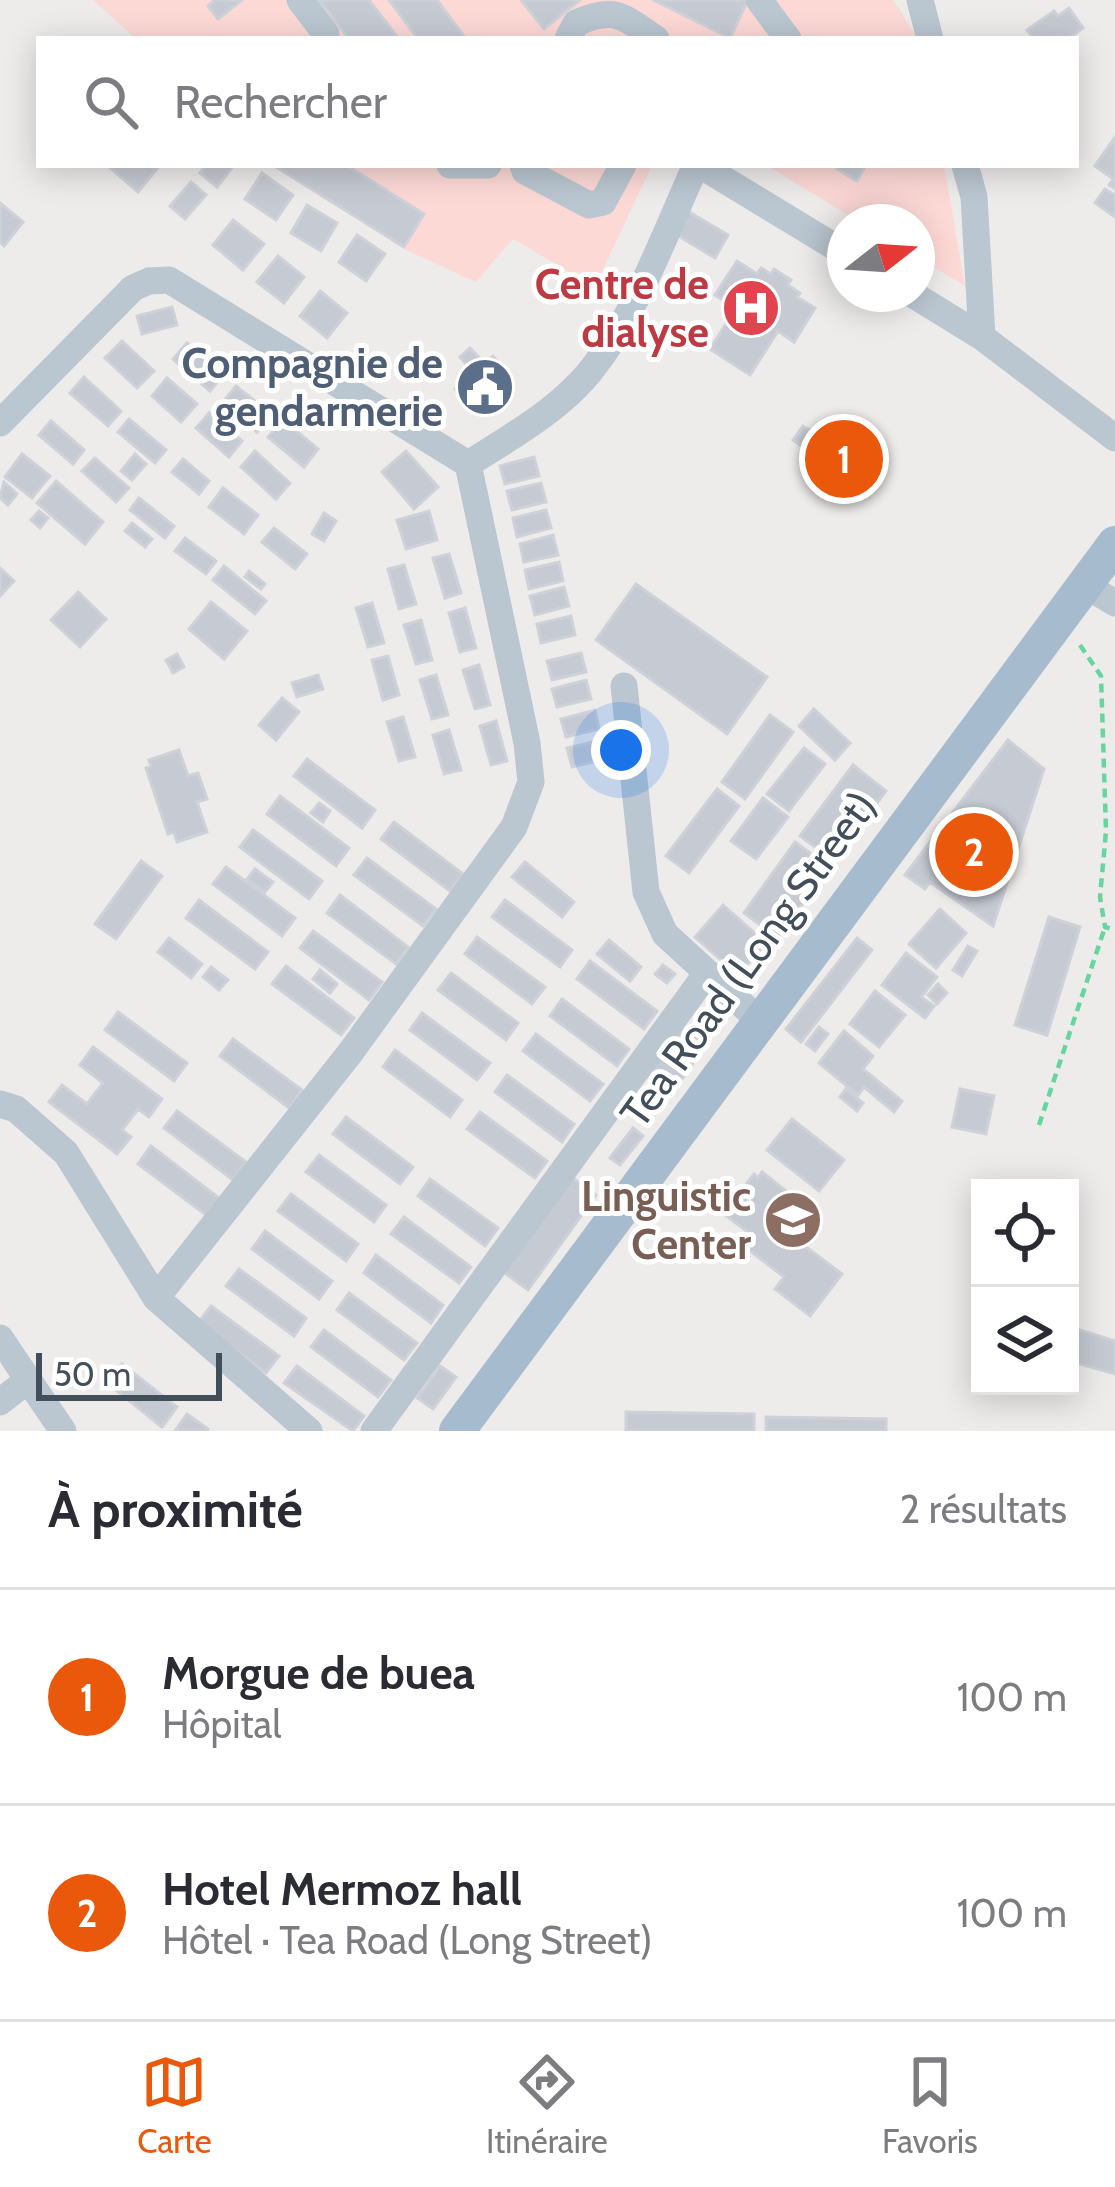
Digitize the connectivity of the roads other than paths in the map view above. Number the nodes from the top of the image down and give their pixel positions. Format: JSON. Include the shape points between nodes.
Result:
{"nodes":[{"id":1,"x":300,"y":0,"type":"edge"},
{"id":2,"x":759,"y":0,"type":"edge"},
{"id":3,"x":920,"y":0,"type":"edge"},
{"id":4,"x":593,"y":7,"type":"edge"},
{"id":5,"x":326,"y":34,"type":"dead end"},
{"id":6,"x":570,"y":36,"type":"edge"},
{"id":7,"x":652,"y":36,"type":"edge"},
{"id":8,"x":786,"y":36,"type":"edge"},
{"id":9,"x":929,"y":36,"type":"edge"},
{"id":10,"x":524,"y":168,"type":"edge"},
{"id":11,"x":621,"y":168,"type":"edge"},
{"id":12,"x":697,"y":168,"type":"edge"},
{"id":13,"x":703,"y":168,"type":"edge"},
{"id":14,"x":966,"y":168,"type":"edge"},
{"id":15,"x":827,"y":243,"type":"edge"},
{"id":16,"x":935,"y":308,"type":"edge"},
{"id":17,"x":982,"y":337,"type":"junction"},
{"id":18,"x":0,"y":423,"type":"edge"},
{"id":19,"x":1115,"y":438,"type":"edge"},
{"id":20,"x":468,"y":464,"type":"junction"},
{"id":21,"x":1115,"y":544,"type":"edge"},
{"id":22,"x":1083,"y":584,"type":"junction"},
{"id":23,"x":1115,"y":603,"type":"edge"},
{"id":24,"x":624,"y":686,"type":"dead end"},
{"id":25,"x":706,"y":973,"type":"junction"},
{"id":26,"x":759,"y":1020,"type":"junction"},
{"id":27,"x":0,"y":1104,"type":"edge"},
{"id":28,"x":156,"y":1298,"type":"junction"},
{"id":29,"x":0,"y":1338,"type":"edge"},
{"id":30,"x":28,"y":1380,"type":"junction"},
{"id":31,"x":0,"y":1402,"type":"edge"},
{"id":32,"x":62,"y":1431,"type":"edge"},
{"id":33,"x":309,"y":1431,"type":"edge"},
{"id":34,"x":374,"y":1431,"type":"edge"},
{"id":35,"x":457,"y":1431,"type":"edge"}],
"edges":[{"from":1,"to":5,"type":"street"},
{"from":2,"to":8,"type":"street"},
{"from":3,"to":9,"type":"street"},
{"from":4,"to":6,"type":"street"},
{"from":4,"to":7,"type":"street"},
{"from":10,"to":11,"type":"street","via":[[590,205],[603,202]]},
{"from":12,"to":20,"type":"street","via":[[639,292],[588,374]]},
{"from":13,"to":15,"type":"street"},
{"from":14,"to":17,"type":"street"},
{"from":16,"to":17,"type":"street"},
{"from":17,"to":19,"type":"street"},
{"from":18,"to":20,"type":"street","via":[[133,288],[169,280]]},
{"from":20,"to":28,"type":"street","via":[[531,782],[514,827],[350,1053]]},
{"from":21,"to":22,"type":"main road","name":"Tea Road (Long Street)"},
{"from":22,"to":23,"type":"street"},
{"from":22,"to":26,"type":"main road","name":"Tea Road (Long Street)"},
{"from":24,"to":25,"type":"street","via":[[646,892],[665,934]]},
{"from":25,"to":26,"type":"street"},
{"from":25,"to":34,"type":"street"},
{"from":26,"to":35,"type":"main road","name":"Tea Road (Long Street)"},
{"from":27,"to":28,"type":"street","via":[[66,1154]]},
{"from":28,"to":33,"type":"street"},
{"from":29,"to":30,"type":"street"},
{"from":30,"to":31,"type":"street"},
{"from":30,"to":32,"type":"street"}]}
